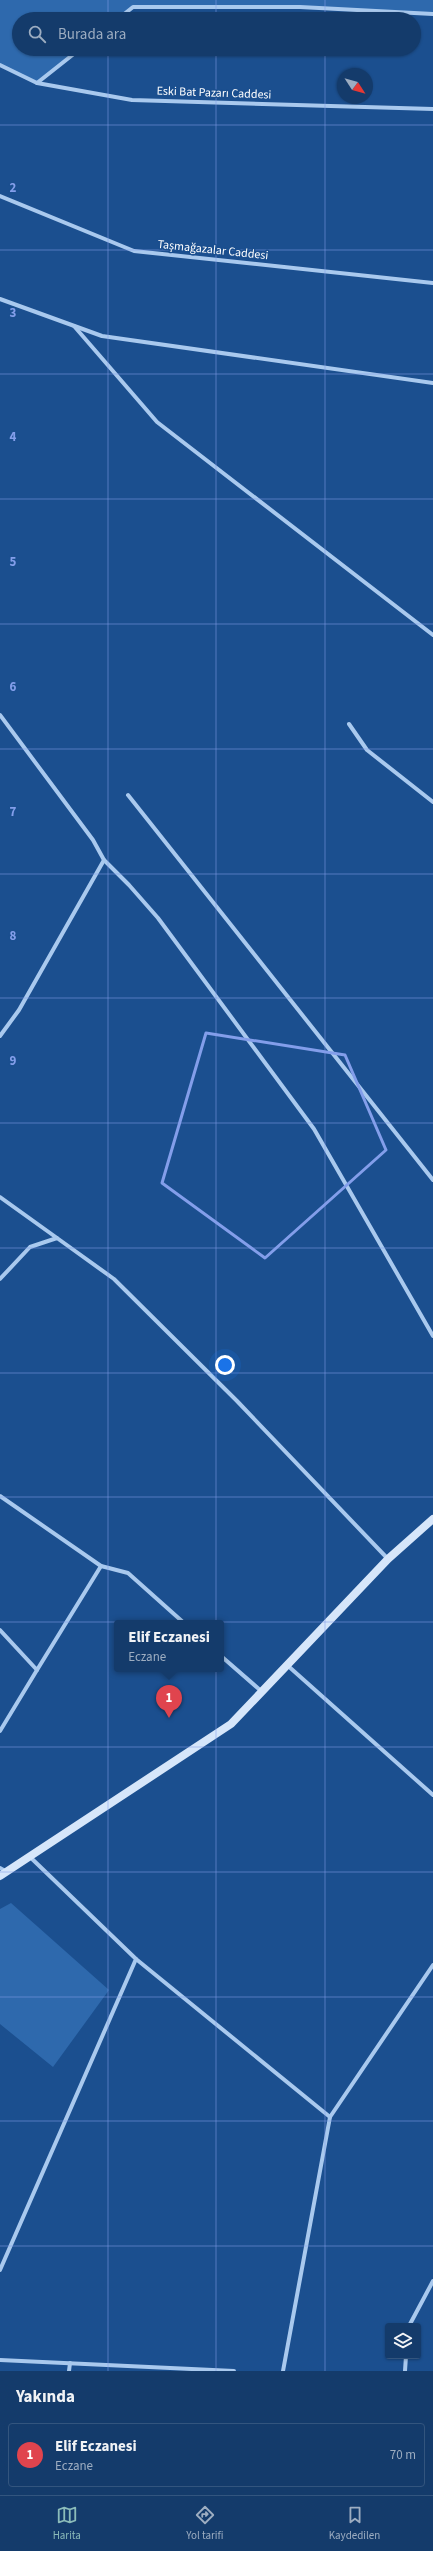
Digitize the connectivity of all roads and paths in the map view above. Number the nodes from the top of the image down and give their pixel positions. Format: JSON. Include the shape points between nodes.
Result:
{"nodes":[{"id":1,"x":127,"y":12,"type":"edge"},
{"id":2,"x":395,"y":12,"type":"edge"},
{"id":3,"x":421,"y":13,"type":"edge"},
{"id":4,"x":433,"y":14,"type":"edge"},
{"id":5,"x":71,"y":56,"type":"edge"},
{"id":6,"x":0,"y":65,"type":"edge"},
{"id":7,"x":36,"y":83,"type":"junction"},
{"id":8,"x":433,"y":109,"type":"edge"},
{"id":9,"x":0,"y":196,"type":"edge"},
{"id":10,"x":433,"y":283,"type":"edge"},
{"id":11,"x":0,"y":299,"type":"edge"},
{"id":12,"x":74,"y":326,"type":"junction"},
{"id":13,"x":433,"y":383,"type":"edge"},
{"id":14,"x":433,"y":635,"type":"edge"},
{"id":15,"x":0,"y":715,"type":"edge"},
{"id":16,"x":349,"y":724,"type":"dead end"},
{"id":17,"x":128,"y":795,"type":"dead end"},
{"id":18,"x":433,"y":802,"type":"edge"},
{"id":19,"x":104,"y":860,"type":"junction"},
{"id":20,"x":0,"y":1036,"type":"edge"},
{"id":21,"x":433,"y":1180,"type":"edge"},
{"id":22,"x":0,"y":1197,"type":"edge"},
{"id":23,"x":57,"y":1238,"type":"junction"},
{"id":24,"x":0,"y":1278,"type":"edge"},
{"id":25,"x":433,"y":1336,"type":"edge"},
{"id":26,"x":0,"y":1496,"type":"edge"},
{"id":27,"x":433,"y":1519,"type":"edge"},
{"id":28,"x":388,"y":1559,"type":"junction"},
{"id":29,"x":102,"y":1566,"type":"junction"},
{"id":30,"x":181,"y":1620,"type":"edge"},
{"id":31,"x":0,"y":1630,"type":"edge"},
{"id":32,"x":224,"y":1659,"type":"edge"},
{"id":33,"x":286,"y":1665,"type":"junction"},
{"id":34,"x":37,"y":1670,"type":"junction"},
{"id":35,"x":260,"y":1690,"type":"junction"},
{"id":36,"x":0,"y":1731,"type":"edge"},
{"id":37,"x":433,"y":1795,"type":"edge"},
{"id":38,"x":28,"y":1856,"type":"junction"},
{"id":39,"x":2,"y":1872,"type":"edge"},
{"id":40,"x":136,"y":1959,"type":"junction"},
{"id":41,"x":433,"y":1965,"type":"edge"},
{"id":42,"x":330,"y":2117,"type":"junction"},
{"id":43,"x":0,"y":2270,"type":"edge"},
{"id":44,"x":433,"y":2281,"type":"edge"},
{"id":45,"x":411,"y":2323,"type":"edge"},
{"id":46,"x":406,"y":2359,"type":"edge"},
{"id":47,"x":0,"y":2360,"type":"edge"},
{"id":48,"x":70,"y":2363,"type":"junction"},
{"id":49,"x":69,"y":2371,"type":"edge"},
{"id":50,"x":234,"y":2371,"type":"edge"},
{"id":51,"x":283,"y":2371,"type":"edge"},
{"id":52,"x":405,"y":2371,"type":"edge"}],
"edges":[{"from":1,"to":2,"type":"street","via":[[133,7],[300,7]]},
{"from":3,"to":4,"type":"street"},
{"from":5,"to":7,"type":"street"},
{"from":6,"to":7,"type":"street","name":"Eski Bat Pazarı Caddesi"},
{"from":7,"to":8,"type":"street","name":"Eski Bat Pazarı Caddesi","via":[[132,100]]},
{"from":9,"to":10,"type":"street","name":"Taşmağazalar Caddesi","via":[[134,251]]},
{"from":11,"to":12,"type":"street"},
{"from":12,"to":13,"type":"street","via":[[102,336]]},
{"from":12,"to":14,"type":"street","via":[[157,422]]},
{"from":15,"to":19,"type":"street","via":[[93,840]]},
{"from":16,"to":18,"type":"street","via":[[367,750]]},
{"from":17,"to":21,"type":"street"},
{"from":19,"to":20,"type":"street","via":[[19,1010]]},
{"from":19,"to":25,"type":"street","via":[[158,918],[314,1128]]},
{"from":22,"to":23,"type":"street"},
{"from":23,"to":24,"type":"street","via":[[30,1247]]},
{"from":23,"to":28,"type":"street","via":[[114,1279]]},
{"from":26,"to":29,"type":"street"},
{"from":27,"to":28,"type":"main road"},
{"from":28,"to":33,"type":"main road"},
{"from":29,"to":30,"type":"street","via":[[128,1573]]},
{"from":29,"to":34,"type":"street"},
{"from":31,"to":34,"type":"street"},
{"from":32,"to":35,"type":"street"},
{"from":33,"to":35,"type":"main road"},
{"from":33,"to":37,"type":"street"},
{"from":34,"to":36,"type":"street"},
{"from":35,"to":38,"type":"main road","via":[[231,1724]]},
{"from":38,"to":39,"type":"main road"},
{"from":38,"to":40,"type":"street"},
{"from":40,"to":42,"type":"street"},
{"from":40,"to":43,"type":"street"},
{"from":41,"to":42,"type":"street"},
{"from":42,"to":51,"type":"street"},
{"from":44,"to":45,"type":"street"},
{"from":46,"to":52,"type":"street"},
{"from":47,"to":48,"type":"street"},
{"from":48,"to":49,"type":"street"},
{"from":48,"to":50,"type":"street"}]}
